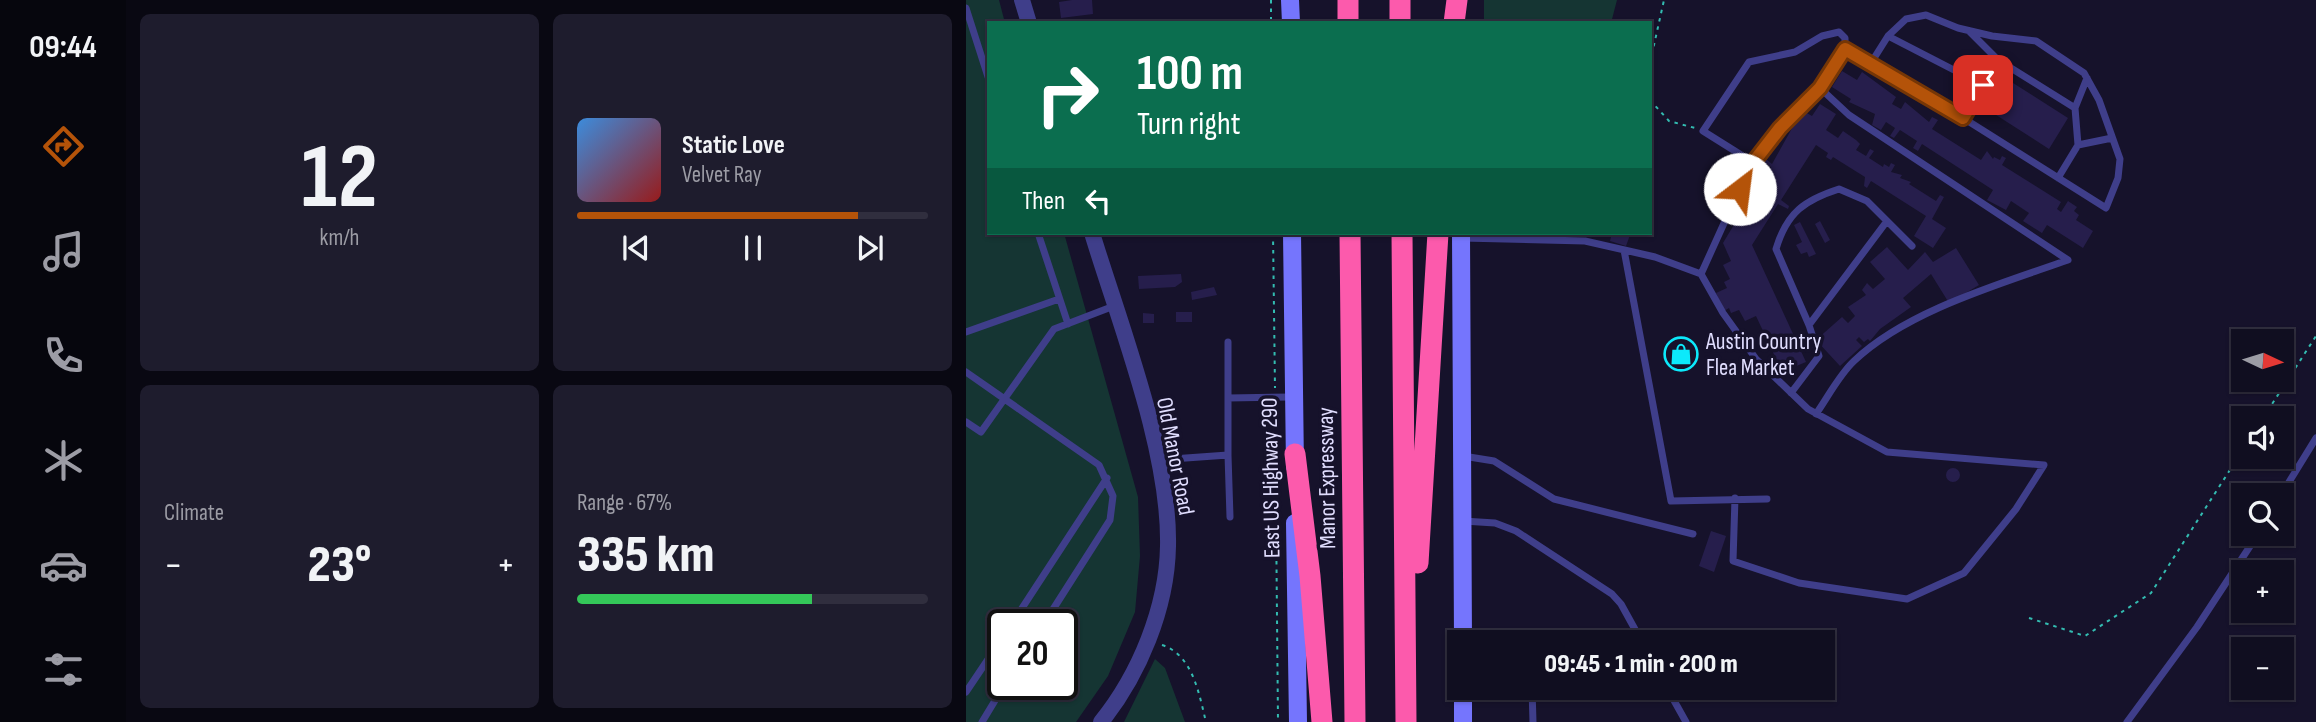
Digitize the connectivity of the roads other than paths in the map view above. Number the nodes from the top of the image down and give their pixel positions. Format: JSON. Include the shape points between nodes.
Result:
{"nodes":[{"id":1,"x":1022,"y":0,"type":"edge"},
{"id":2,"x":1290,"y":0,"type":"edge"},
{"id":3,"x":1348,"y":0,"type":"edge"},
{"id":4,"x":1400,"y":0,"type":"edge"},
{"id":5,"x":1457,"y":0,"type":"edge"},
{"id":6,"x":966,"y":9,"type":"edge"},
{"id":7,"x":1028,"y":21,"type":"edge"},
{"id":8,"x":1291,"y":21,"type":"edge"},
{"id":9,"x":1348,"y":21,"type":"edge"},
{"id":10,"x":1400,"y":21,"type":"edge"},
{"id":11,"x":1456,"y":21,"type":"edge"},
{"id":12,"x":1968,"y":30,"type":"junction"},
{"id":13,"x":1888,"y":36,"type":"junction"},
{"id":14,"x":1845,"y":49,"type":"junction"},
{"id":15,"x":1998,"y":60,"type":"junction"},
{"id":16,"x":1871,"y":63,"type":"junction"},
{"id":17,"x":987,"y":74,"type":"edge"},
{"id":18,"x":2087,"y":79,"type":"junction"},
{"id":19,"x":1983,"y":85,"type":"junction"},
{"id":20,"x":1820,"y":88,"type":"junction"},
{"id":21,"x":2075,"y":108,"type":"junction"},
{"id":22,"x":1963,"y":118,"type":"junction"},
{"id":23,"x":2112,"y":138,"type":"junction"},
{"id":24,"x":2078,"y":145,"type":"junction"},
{"id":25,"x":1754,"y":163,"type":"junction"},
{"id":26,"x":2058,"y":178,"type":"junction"},
{"id":27,"x":1887,"y":221,"type":"junction"},
{"id":28,"x":1039,"y":235,"type":"edge"},
{"id":29,"x":1093,"y":235,"type":"edge"},
{"id":30,"x":1293,"y":235,"type":"edge"},
{"id":31,"x":1350,"y":235,"type":"edge"},
{"id":32,"x":1402,"y":235,"type":"edge"},
{"id":33,"x":1438,"y":235,"type":"edge"},
{"id":34,"x":1461,"y":235,"type":"edge"},
{"id":35,"x":1912,"y":246,"type":"dead end"},
{"id":36,"x":1624,"y":250,"type":"junction"},
{"id":37,"x":1701,"y":274,"type":"junction"},
{"id":38,"x":1059,"y":299,"type":"junction"},
{"id":39,"x":1114,"y":306,"type":"junction"},
{"id":40,"x":1068,"y":324,"type":"junction"},
{"id":41,"x":1809,"y":325,"type":"junction"},
{"id":42,"x":966,"y":332,"type":"edge"},
{"id":43,"x":1228,"y":342,"type":"dead end"},
{"id":44,"x":966,"y":372,"type":"edge"},
{"id":45,"x":1791,"y":393,"type":"junction"},
{"id":46,"x":1294,"y":397,"type":"junction"},
{"id":47,"x":1228,"y":398,"type":"junction"},
{"id":48,"x":1005,"y":399,"type":"junction"},
{"id":49,"x":1816,"y":414,"type":"junction"},
{"id":50,"x":966,"y":422,"type":"edge"},
{"id":51,"x":2316,"y":438,"type":"edge"},
{"id":52,"x":1295,"y":454,"type":"junction"},
{"id":53,"x":1228,"y":455,"type":"junction"},
{"id":54,"x":1462,"y":456,"type":"junction"},
{"id":55,"x":1157,"y":460,"type":"junction"},
{"id":56,"x":1107,"y":478,"type":"junction"},
{"id":57,"x":2288,"y":483,"type":"edge"},
{"id":58,"x":1735,"y":498,"type":"junction"},
{"id":59,"x":1767,"y":499,"type":"dead end"},
{"id":60,"x":1230,"y":517,"type":"dead end"},
{"id":61,"x":1463,"y":521,"type":"junction"},
{"id":62,"x":1693,"y":534,"type":"dead end"},
{"id":63,"x":2250,"y":546,"type":"edge"},
{"id":64,"x":1021,"y":609,"type":"edge"},
{"id":65,"x":1053,"y":609,"type":"edge"},
{"id":66,"x":1463,"y":630,"type":"edge"},
{"id":67,"x":1635,"y":630,"type":"edge"},
{"id":68,"x":1406,"y":659,"type":"junction"},
{"id":69,"x":987,"y":661,"type":"edge"},
{"id":70,"x":966,"y":692,"type":"edge"},
{"id":71,"x":995,"y":700,"type":"edge"},
{"id":72,"x":1463,"y":700,"type":"edge"},
{"id":73,"x":1532,"y":700,"type":"edge"},
{"id":74,"x":1674,"y":700,"type":"edge"},
{"id":75,"x":982,"y":722,"type":"edge"},
{"id":76,"x":1101,"y":722,"type":"edge"},
{"id":77,"x":1298,"y":722,"type":"edge"},
{"id":78,"x":1322,"y":722,"type":"edge"},
{"id":79,"x":1355,"y":722,"type":"edge"},
{"id":80,"x":1406,"y":722,"type":"edge"},
{"id":81,"x":1463,"y":722,"type":"edge"},
{"id":82,"x":1533,"y":722,"type":"edge"},
{"id":83,"x":1686,"y":722,"type":"edge"},
{"id":84,"x":2127,"y":722,"type":"edge"}],
"edges":[{"from":1,"to":7,"type":"street"},
{"from":2,"to":8,"type":"main road"},
{"from":3,"to":9,"type":"highway"},
{"from":4,"to":10,"type":"highway"},
{"from":5,"to":11,"type":"highway"},
{"from":6,"to":17,"type":"lane"},
{"from":12,"to":13,"type":"lane","via":[[1926,15],[1906,19]]},
{"from":12,"to":15,"type":"lane"},
{"from":12,"to":18,"type":"lane","via":[[2036,41]]},
{"from":13,"to":16,"type":"lane"},
{"from":13,"to":19,"type":"lane"},
{"from":14,"to":16,"type":"lane"},
{"from":14,"to":20,"type":"lane"},
{"from":14,"to":25,"type":"lane","via":[[1845,37],[1839,32],[1795,52],[1749,62],[1703,131]]},
{"from":15,"to":19,"type":"lane"},
{"from":15,"to":21,"type":"lane"},
{"from":16,"to":22,"type":"lane"},
{"from":18,"to":21,"type":"lane"},
{"from":18,"to":23,"type":"lane"},
{"from":19,"to":22,"type":"lane"},
{"from":20,"to":25,"type":"lane","via":[[1780,128]]},
{"from":20,"to":49,"type":"lane","via":[[1849,115],[2068,260],[1908,321],[1853,361]]},
{"from":21,"to":24,"type":"lane"},
{"from":22,"to":26,"type":"lane"},
{"from":23,"to":24,"type":"lane"},
{"from":23,"to":26,"type":"lane","via":[[2120,169],[2106,208]]},
{"from":24,"to":26,"type":"lane"},
{"from":25,"to":37,"type":"lane"},
{"from":27,"to":35,"type":"lane"},
{"from":27,"to":41,"type":"lane"},
{"from":27,"to":41,"type":"lane","via":[[1867,201],[1839,189],[1810,198],[1782,228],[1776,248]]},
{"from":28,"to":38,"type":"lane"},
{"from":29,"to":39,"type":"street","name":"Old Manor Road"},
{"from":30,"to":46,"type":"main road","name":"East US Highway 290"},
{"from":31,"to":79,"type":"highway","name":"Manor Expressway"},
{"from":32,"to":68,"type":"highway"},
{"from":33,"to":68,"type":"highway","via":[[1416,602]]},
{"from":34,"to":36,"type":"lane","via":[[1585,241]]},
{"from":34,"to":54,"type":"main road"},
{"from":36,"to":37,"type":"lane"},
{"from":36,"to":58,"type":"lane","via":[[1671,501]]},
{"from":37,"to":45,"type":"lane","via":[[1756,359]]},
{"from":38,"to":40,"type":"lane"},
{"from":38,"to":42,"type":"lane"},
{"from":39,"to":40,"type":"lane"},
{"from":39,"to":55,"type":"street","name":"Old Manor Road"},
{"from":40,"to":48,"type":"lane","via":[[1054,329]]},
{"from":41,"to":45,"type":"lane","via":[[1819,356]]},
{"from":43,"to":47,"type":"lane"},
{"from":44,"to":48,"type":"lane"},
{"from":45,"to":49,"type":"lane"},
{"from":46,"to":47,"type":"lane"},
{"from":46,"to":52,"type":"main road","name":"East US Highway 290"},
{"from":47,"to":53,"type":"lane"},
{"from":48,"to":50,"type":"lane","via":[[981,432]]},
{"from":48,"to":56,"type":"lane","via":[[1099,465]]},
{"from":49,"to":58,"type":"lane","via":[[1887,452],[2044,465],[2016,509],[1964,573],[1907,599],[1799,583],[1733,561]]},
{"from":51,"to":57,"type":"lane"},
{"from":52,"to":77,"type":"main road","name":"East US Highway 290"},
{"from":52,"to":78,"type":"highway"},
{"from":53,"to":55,"type":"lane"},
{"from":53,"to":60,"type":"lane"},
{"from":54,"to":61,"type":"main road"},
{"from":54,"to":62,"type":"lane","via":[[1494,461],[1554,499]]},
{"from":55,"to":76,"type":"street","name":"Old Manor Road","via":[[1168,547],[1161,595],[1148,640],[1120,699]]},
{"from":56,"to":64,"type":"lane"},
{"from":56,"to":65,"type":"lane","via":[[1113,496],[1110,520]]},
{"from":58,"to":59,"type":"lane"},
{"from":61,"to":66,"type":"main road"},
{"from":61,"to":67,"type":"lane","via":[[1495,523],[1516,531],[1612,594]]},
{"from":63,"to":84,"type":"lane"},
{"from":68,"to":80,"type":"highway"},
{"from":69,"to":70,"type":"lane"},
{"from":71,"to":75,"type":"lane"},
{"from":72,"to":81,"type":"main road"},
{"from":73,"to":82,"type":"lane"},
{"from":74,"to":83,"type":"lane"}]}
